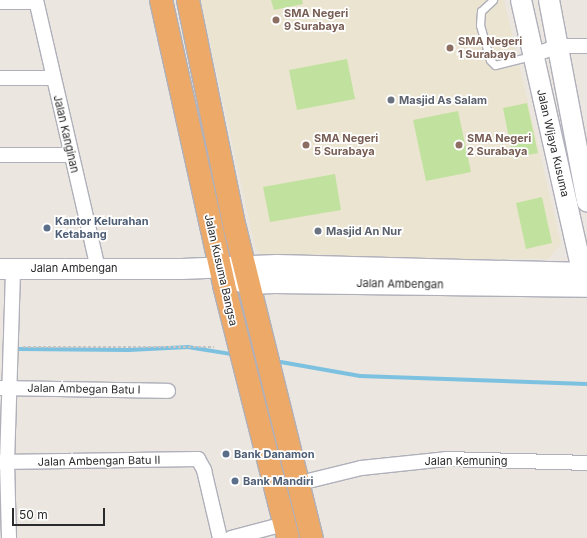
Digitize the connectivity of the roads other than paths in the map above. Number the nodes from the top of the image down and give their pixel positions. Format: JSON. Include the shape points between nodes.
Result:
{"nodes":[{"id":1,"x":161,"y":0,"type":"edge"},
{"id":2,"x":188,"y":0,"type":"edge"},
{"id":3,"x":493,"y":0,"type":"edge"},
{"id":4,"x":521,"y":0,"type":"edge"},
{"id":5,"x":549,"y":0,"type":"edge"},
{"id":6,"x":36,"y":1,"type":"edge"},
{"id":7,"x":0,"y":2,"type":"edge"},
{"id":8,"x":559,"y":46,"type":"junction"},
{"id":9,"x":587,"y":46,"type":"edge"},
{"id":10,"x":533,"y":55,"type":"junction"},
{"id":11,"x":0,"y":78,"type":"edge"},
{"id":12,"x":53,"y":78,"type":"junction"},
{"id":13,"x":0,"y":155,"type":"edge"},
{"id":14,"x":70,"y":156,"type":"junction"},
{"id":15,"x":587,"y":201,"type":"edge"},
{"id":16,"x":220,"y":267,"type":"junction"},
{"id":17,"x":6,"y":268,"type":"edge"},
{"id":18,"x":98,"y":268,"type":"junction"},
{"id":19,"x":246,"y":275,"type":"junction"},
{"id":20,"x":585,"y":280,"type":"edge"},
{"id":21,"x":5,"y":388,"type":"edge"},
{"id":22,"x":168,"y":391,"type":"dead end"},
{"id":23,"x":4,"y":463,"type":"edge"},
{"id":24,"x":587,"y":463,"type":"edge"},
{"id":25,"x":300,"y":483,"type":"junction"},
{"id":26,"x":286,"y":531,"type":"edge"},
{"id":27,"x":9,"y":538,"type":"edge"},
{"id":28,"x":220,"y":538,"type":"edge"},
{"id":29,"x":230,"y":538,"type":"edge"},
{"id":30,"x":312,"y":538,"type":"edge"}],
"edges":[{"from":1,"to":16,"type":"highway","name":"Jalan Kusuma Bangsa"},
{"from":2,"to":19,"type":"highway","name":"Jalan Kusuma Bangsa"},
{"from":3,"to":10,"type":"lane","via":[[481,11],[480,25],[490,60],[495,65]]},
{"from":4,"to":10,"type":"main road","name":"Jalan Wijaya Kusuma"},
{"from":5,"to":8,"type":"main road","name":"Jalan Wijaya Kusuma"},
{"from":6,"to":7,"type":"street"},
{"from":6,"to":12,"type":"street","name":"Jalan Kanginan"},
{"from":8,"to":9,"type":"street"},
{"from":8,"to":10,"type":"street"},
{"from":8,"to":15,"type":"main road","name":"Jalan Wijaya Kusuma"},
{"from":10,"to":20,"type":"main road","name":"Jalan Wijaya Kusuma"},
{"from":11,"to":12,"type":"street"},
{"from":12,"to":14,"type":"street","name":"Jalan Kanginan"},
{"from":13,"to":14,"type":"street"},
{"from":14,"to":18,"type":"street","name":"Jalan Kanginan"},
{"from":16,"to":18,"type":"main road","name":"Jalan Ambengan","via":[[182,270]]},
{"from":16,"to":19,"type":"main road","name":"Jalan Ambengan","via":[[232,279]]},
{"from":16,"to":26,"type":"highway","name":"Jalan Kusuma Bangsa"},
{"from":17,"to":18,"type":"main road","name":"Jalan Ambengan"},
{"from":17,"to":21,"type":"street","via":[[11,347]]},
{"from":19,"to":20,"type":"main road","name":"Jalan Ambengan","via":[[282,283]]},
{"from":19,"to":25,"type":"highway","name":"Jalan Kusuma Bangsa"},
{"from":21,"to":22,"type":"street","name":"Jalan Ambegan Batu I"},
{"from":21,"to":23,"type":"street"},
{"from":23,"to":27,"type":"street"},
{"from":23,"to":28,"type":"street","name":"Jalan Ambengan Batu II","via":[[198,459],[204,470]]},
{"from":24,"to":25,"type":"street","name":"Jalan Kemuning","via":[[446,459],[361,468]]},
{"from":25,"to":30,"type":"highway","name":"Jalan Kusuma Bangsa"},
{"from":26,"to":29,"type":"street"}]}
